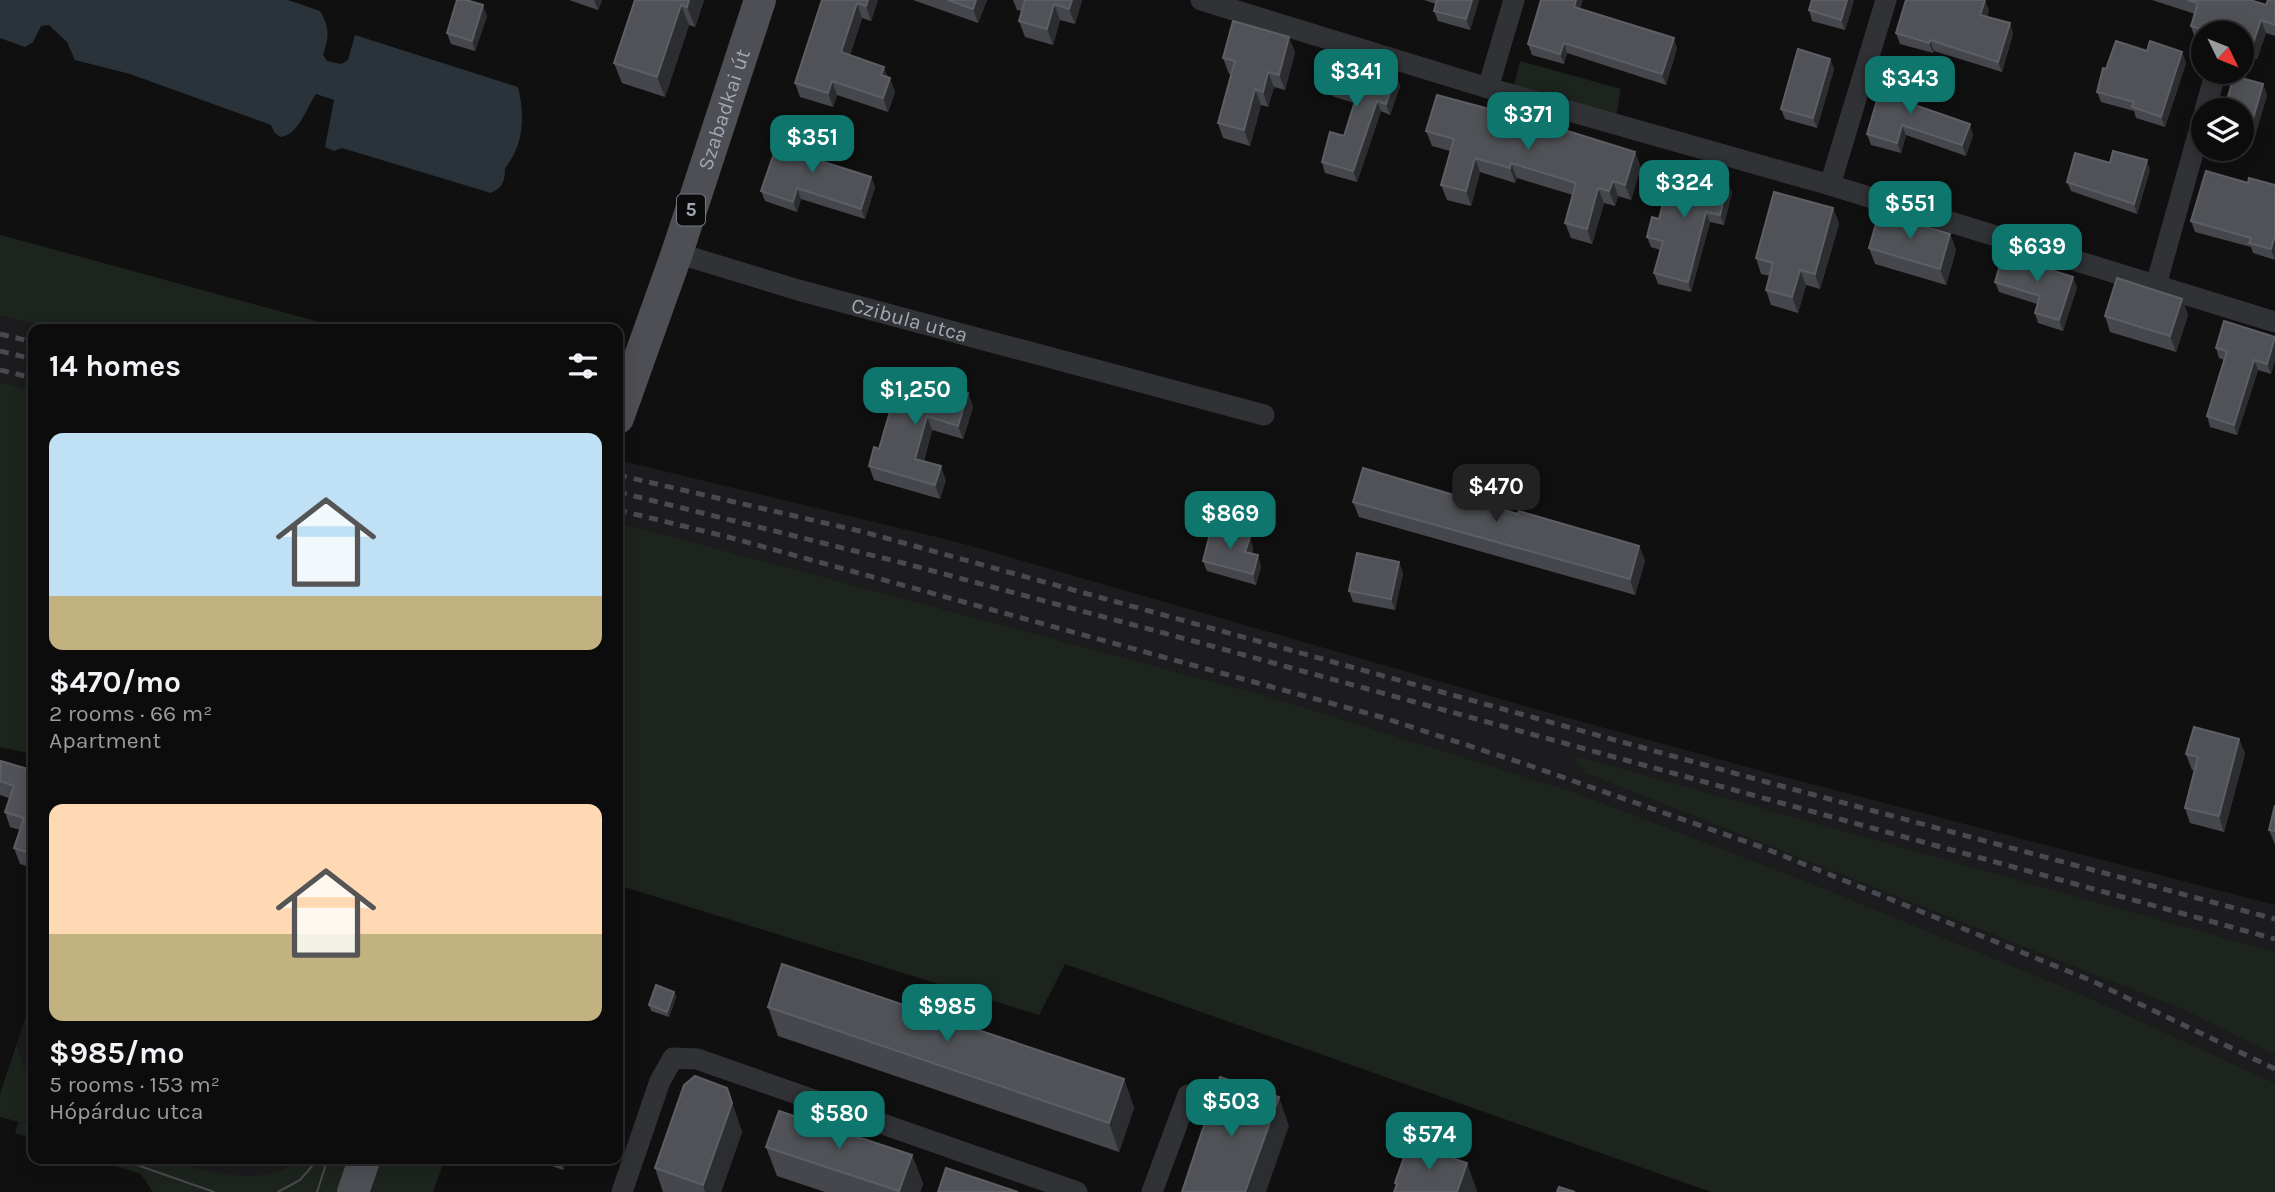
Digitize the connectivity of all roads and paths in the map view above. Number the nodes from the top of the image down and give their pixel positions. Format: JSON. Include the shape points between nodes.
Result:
{"nodes":[{"id":1,"x":760,"y":0,"type":"edge"},
{"id":2,"x":1201,"y":0,"type":"edge"},
{"id":3,"x":1514,"y":0,"type":"edge"},
{"id":4,"x":1886,"y":0,"type":"edge"},
{"id":5,"x":1488,"y":88,"type":"junction"},
{"id":6,"x":2191,"y":160,"type":"edge"},
{"id":7,"x":1830,"y":185,"type":"junction"},
{"id":8,"x":677,"y":253,"type":"junction"},
{"id":9,"x":2156,"y":285,"type":"junction"},
{"id":10,"x":2275,"y":322,"type":"edge"},
{"id":11,"x":623,"y":404,"type":"edge"},
{"id":12,"x":1264,"y":415,"type":"dead end"},
{"id":13,"x":1188,"y":1095,"type":"dead end"},
{"id":14,"x":363,"y":1164,"type":"edge"},
{"id":15,"x":353,"y":1192,"type":"edge"},
{"id":16,"x":622,"y":1192,"type":"edge"},
{"id":17,"x":1077,"y":1192,"type":"edge"},
{"id":18,"x":1152,"y":1192,"type":"edge"}],
"edges":[{"from":1,"to":8,"type":"main road","name":"Szabadkai út","number":"5"},
{"from":2,"to":5,"type":"street"},
{"from":3,"to":5,"type":"street"},
{"from":4,"to":7,"type":"street"},
{"from":5,"to":7,"type":"street"},
{"from":6,"to":9,"type":"street"},
{"from":7,"to":9,"type":"street"},
{"from":8,"to":11,"type":"main road","name":"Szabadkai út","number":"5"},
{"from":8,"to":12,"type":"street","name":"Czibula utca","via":[[797,290]]},
{"from":9,"to":10,"type":"street"},
{"from":13,"to":18,"type":"street"},
{"from":14,"to":15,"type":"main road"},
{"from":16,"to":17,"type":"street","via":[[660,1081],[673,1058],[697,1059]]}]}
